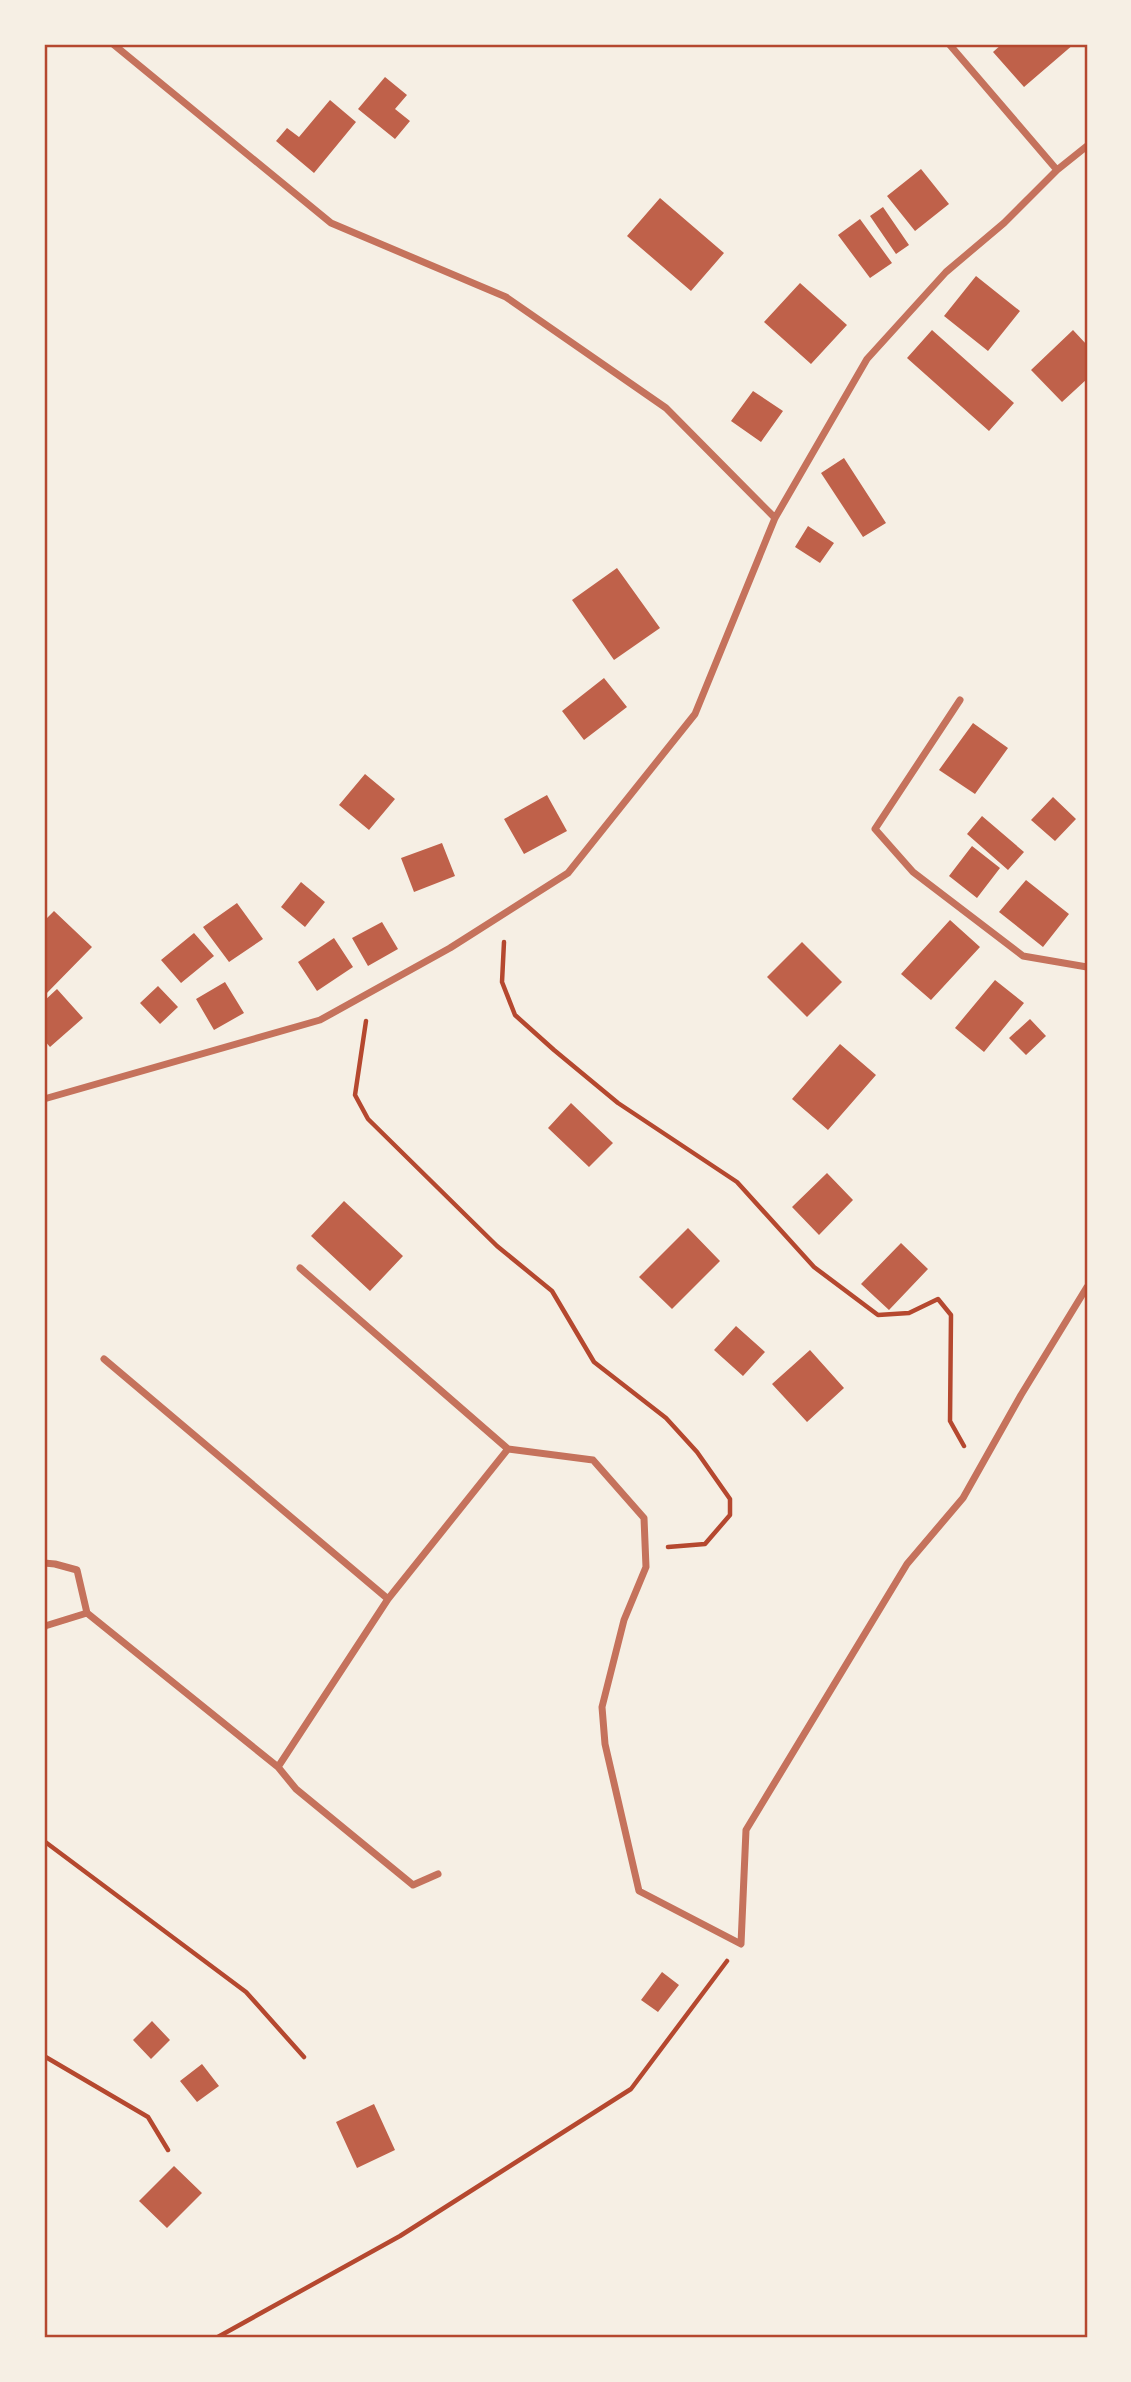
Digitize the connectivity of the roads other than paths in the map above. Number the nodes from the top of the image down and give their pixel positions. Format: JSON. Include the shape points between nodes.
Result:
{"nodes":[{"id":1,"x":113,"y":44,"type":"edge"},
{"id":2,"x":949,"y":44,"type":"edge"},
{"id":3,"x":1087,"y":146,"type":"edge"},
{"id":4,"x":1057,"y":170,"type":"junction"},
{"id":5,"x":775,"y":518,"type":"junction"},
{"id":6,"x":960,"y":700,"type":"dead end"},
{"id":7,"x":1087,"y":967,"type":"edge"},
{"id":8,"x":44,"y":1099,"type":"edge"},
{"id":9,"x":300,"y":1268,"type":"dead end"},
{"id":10,"x":1087,"y":1287,"type":"edge"},
{"id":11,"x":104,"y":1359,"type":"dead end"},
{"id":12,"x":508,"y":1449,"type":"junction"},
{"id":13,"x":44,"y":1563,"type":"edge"},
{"id":14,"x":388,"y":1599,"type":"junction"},
{"id":15,"x":87,"y":1614,"type":"junction"},
{"id":16,"x":44,"y":1626,"type":"edge"},
{"id":17,"x":278,"y":1767,"type":"junction"},
{"id":18,"x":438,"y":1874,"type":"dead end"}],
"edges":[{"from":1,"to":5,"type":"street","via":[[331,223],[506,297],[666,408]]},
{"from":2,"to":4,"type":"street"},
{"from":3,"to":4,"type":"street"},
{"from":4,"to":5,"type":"street","via":[[946,272],[867,359]]},
{"from":5,"to":8,"type":"street","via":[[695,714],[568,873],[450,948],[320,1020]]},
{"from":6,"to":7,"type":"street","via":[[875,829],[913,872],[1023,957]]},
{"from":9,"to":12,"type":"street"},
{"from":10,"to":12,"type":"street","via":[[963,1498],[907,1564],[746,1830],[741,1944],[639,1891],[605,1744],[602,1707],[624,1620],[646,1567],[644,1518],[593,1460]]},
{"from":11,"to":14,"type":"street"},
{"from":12,"to":14,"type":"street"},
{"from":13,"to":15,"type":"street","via":[[77,1570]]},
{"from":14,"to":17,"type":"street"},
{"from":15,"to":16,"type":"street"},
{"from":15,"to":17,"type":"street"},
{"from":17,"to":18,"type":"street","via":[[296,1789],[413,1885]]}]}
